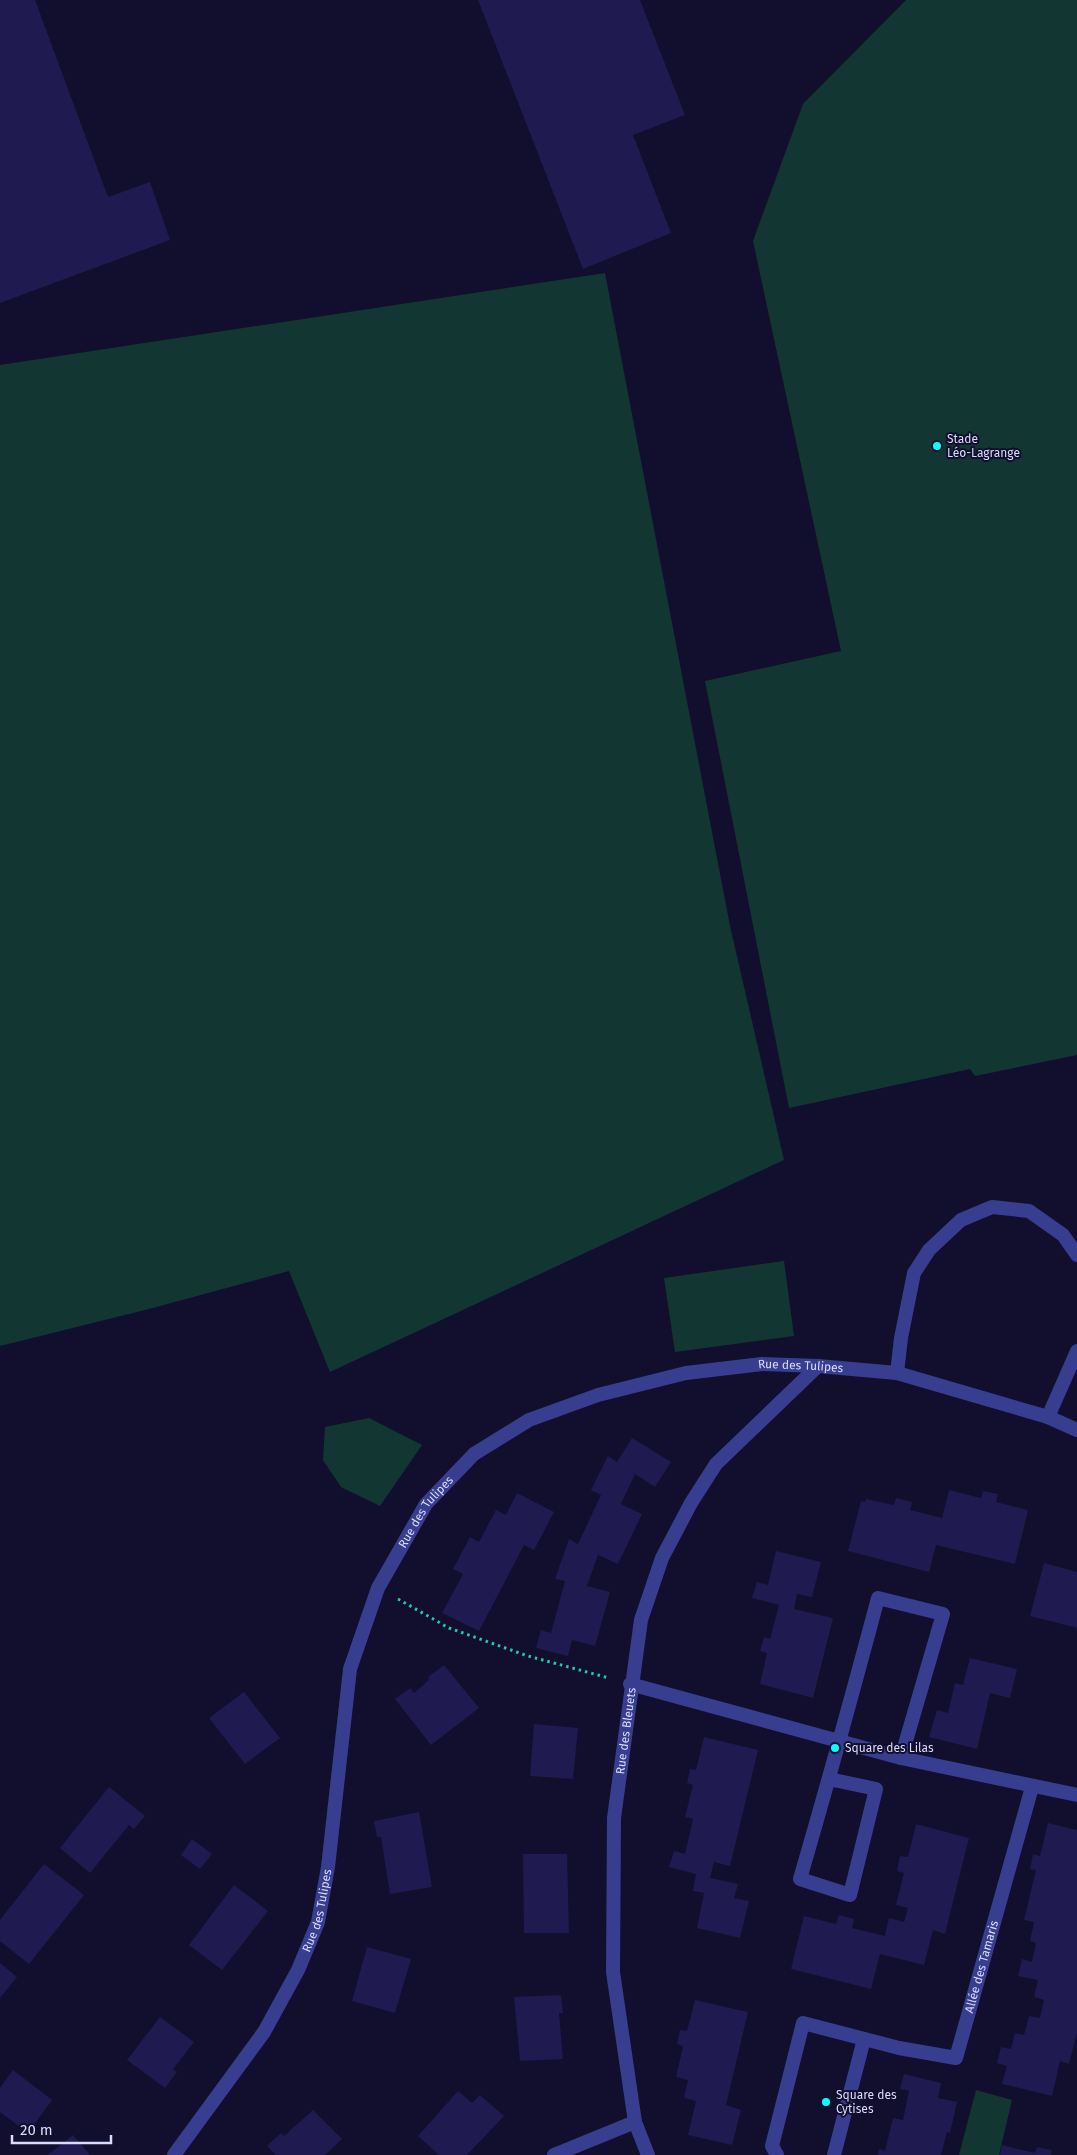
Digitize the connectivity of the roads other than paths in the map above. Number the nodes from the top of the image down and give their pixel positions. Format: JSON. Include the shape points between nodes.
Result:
{"nodes":[{"id":1,"x":1077,"y":1255,"type":"edge"},
{"id":2,"x":1077,"y":1351,"type":"edge"},
{"id":3,"x":818,"y":1366,"type":"junction"},
{"id":4,"x":897,"y":1373,"type":"junction"},
{"id":5,"x":1048,"y":1417,"type":"junction"},
{"id":6,"x":1077,"y":1430,"type":"edge"},
{"id":7,"x":630,"y":1684,"type":"junction"},
{"id":8,"x":840,"y":1741,"type":"junction"},
{"id":9,"x":901,"y":1758,"type":"junction"},
{"id":10,"x":829,"y":1779,"type":"junction"},
{"id":11,"x":1032,"y":1787,"type":"junction"},
{"id":12,"x":1077,"y":1795,"type":"edge"},
{"id":13,"x":864,"y":2039,"type":"junction"},
{"id":14,"x":635,"y":2122,"type":"junction"},
{"id":15,"x":174,"y":2155,"type":"edge"},
{"id":16,"x":554,"y":2155,"type":"edge"},
{"id":17,"x":648,"y":2155,"type":"edge"},
{"id":18,"x":777,"y":2155,"type":"edge"},
{"id":19,"x":834,"y":2155,"type":"edge"}],
"edges":[{"from":1,"to":4,"type":"street","via":[[1063,1235],[1029,1211],[992,1207],[961,1220],[929,1250],[914,1273]]},
{"from":2,"to":5,"type":"street"},
{"from":3,"to":4,"type":"street","name":"Rue des Tulipes"},
{"from":3,"to":7,"type":"street","name":"Rue des Bleuets","via":[[716,1464],[691,1503],[662,1558],[641,1620]]},
{"from":3,"to":15,"type":"street","name":"Rue des Tulipes","via":[[762,1364],[686,1373],[598,1394],[529,1420],[474,1454],[426,1504],[378,1588],[350,1669],[328,1867],[318,1922],[298,1970],[264,2032]]},
{"from":4,"to":5,"type":"street","name":"Rue des Tulipes"},
{"from":5,"to":6,"type":"street","name":"Rue des Tulipes"},
{"from":7,"to":8,"type":"street"},
{"from":7,"to":14,"type":"street","name":"Rue des Bleuets","via":[[614,1818],[613,1972]]},
{"from":8,"to":9,"type":"street"},
{"from":8,"to":9,"type":"street","via":[[878,1598],[943,1614]]},
{"from":8,"to":10,"type":"street"},
{"from":9,"to":11,"type":"street"},
{"from":10,"to":10,"type":"street","via":[[800,1879],[850,1895],[876,1790]]},
{"from":11,"to":12,"type":"street"},
{"from":11,"to":13,"type":"street","name":"Allée des Tamaris","via":[[956,2058]]},
{"from":13,"to":18,"type":"street","name":"Allée des Tamaris","via":[[803,2023],[772,2146]]},
{"from":13,"to":19,"type":"street"},
{"from":14,"to":16,"type":"street"},
{"from":14,"to":17,"type":"street","name":"Rue des Bleuets"}]}
